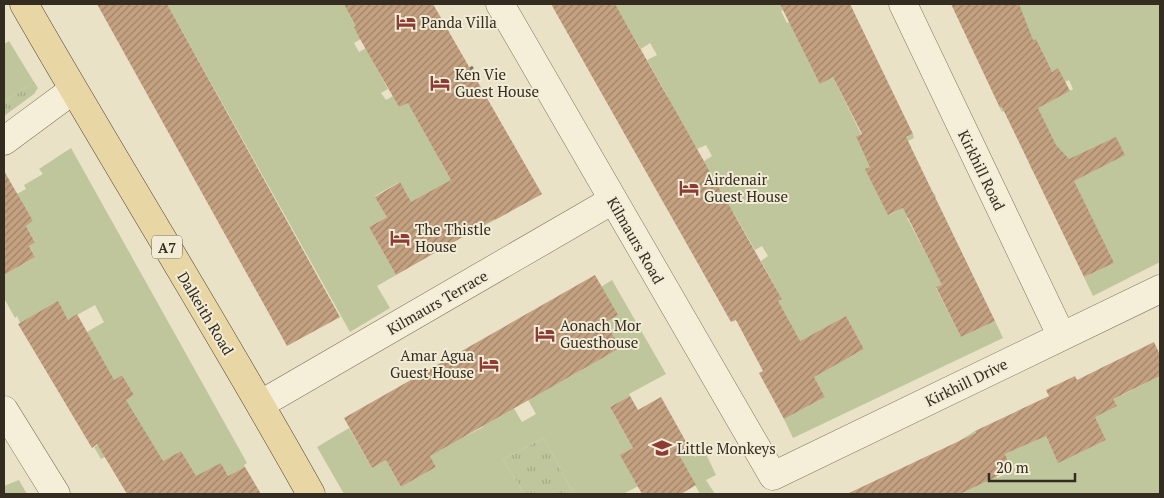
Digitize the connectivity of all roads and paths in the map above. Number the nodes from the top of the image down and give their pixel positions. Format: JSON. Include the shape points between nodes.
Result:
{"nodes":[{"id":1,"x":24,"y":4,"type":"edge"},
{"id":2,"x":500,"y":4,"type":"edge"},
{"id":3,"x":902,"y":4,"type":"edge"},
{"id":4,"x":73,"y":90,"type":"junction"},
{"id":5,"x":4,"y":140,"type":"edge"},
{"id":6,"x":614,"y":200,"type":"junction"},
{"id":7,"x":1160,"y":288,"type":"edge"},
{"id":8,"x":1061,"y":335,"type":"junction"},
{"id":9,"x":261,"y":404,"type":"junction"},
{"id":10,"x":4,"y":410,"type":"edge"},
{"id":11,"x":773,"y":476,"type":"joint"},
{"id":12,"x":56,"y":494,"type":"edge"},
{"id":13,"x":311,"y":494,"type":"edge"}],
"edges":[{"from":1,"to":4,"type":"main road","name":"Dalkeith Road","number":"A7"},
{"from":2,"to":6,"type":"street","name":"Kilmaurs Road"},
{"from":3,"to":8,"type":"street","name":"Kirkhill Road"},
{"from":4,"to":5,"type":"street"},
{"from":4,"to":9,"type":"main road","name":"Dalkeith Road","number":"A7"},
{"from":6,"to":9,"type":"street","name":"Kilmaurs Terrace"},
{"from":6,"to":11,"type":"street","name":"Kilmaurs Road"},
{"from":7,"to":8,"type":"street","name":"Kirkhill Drive"},
{"from":8,"to":11,"type":"street","name":"Kirkhill Drive"},
{"from":9,"to":13,"type":"main road","name":"Dalkeith Road","number":"A7"},
{"from":10,"to":12,"type":"street"}]}
